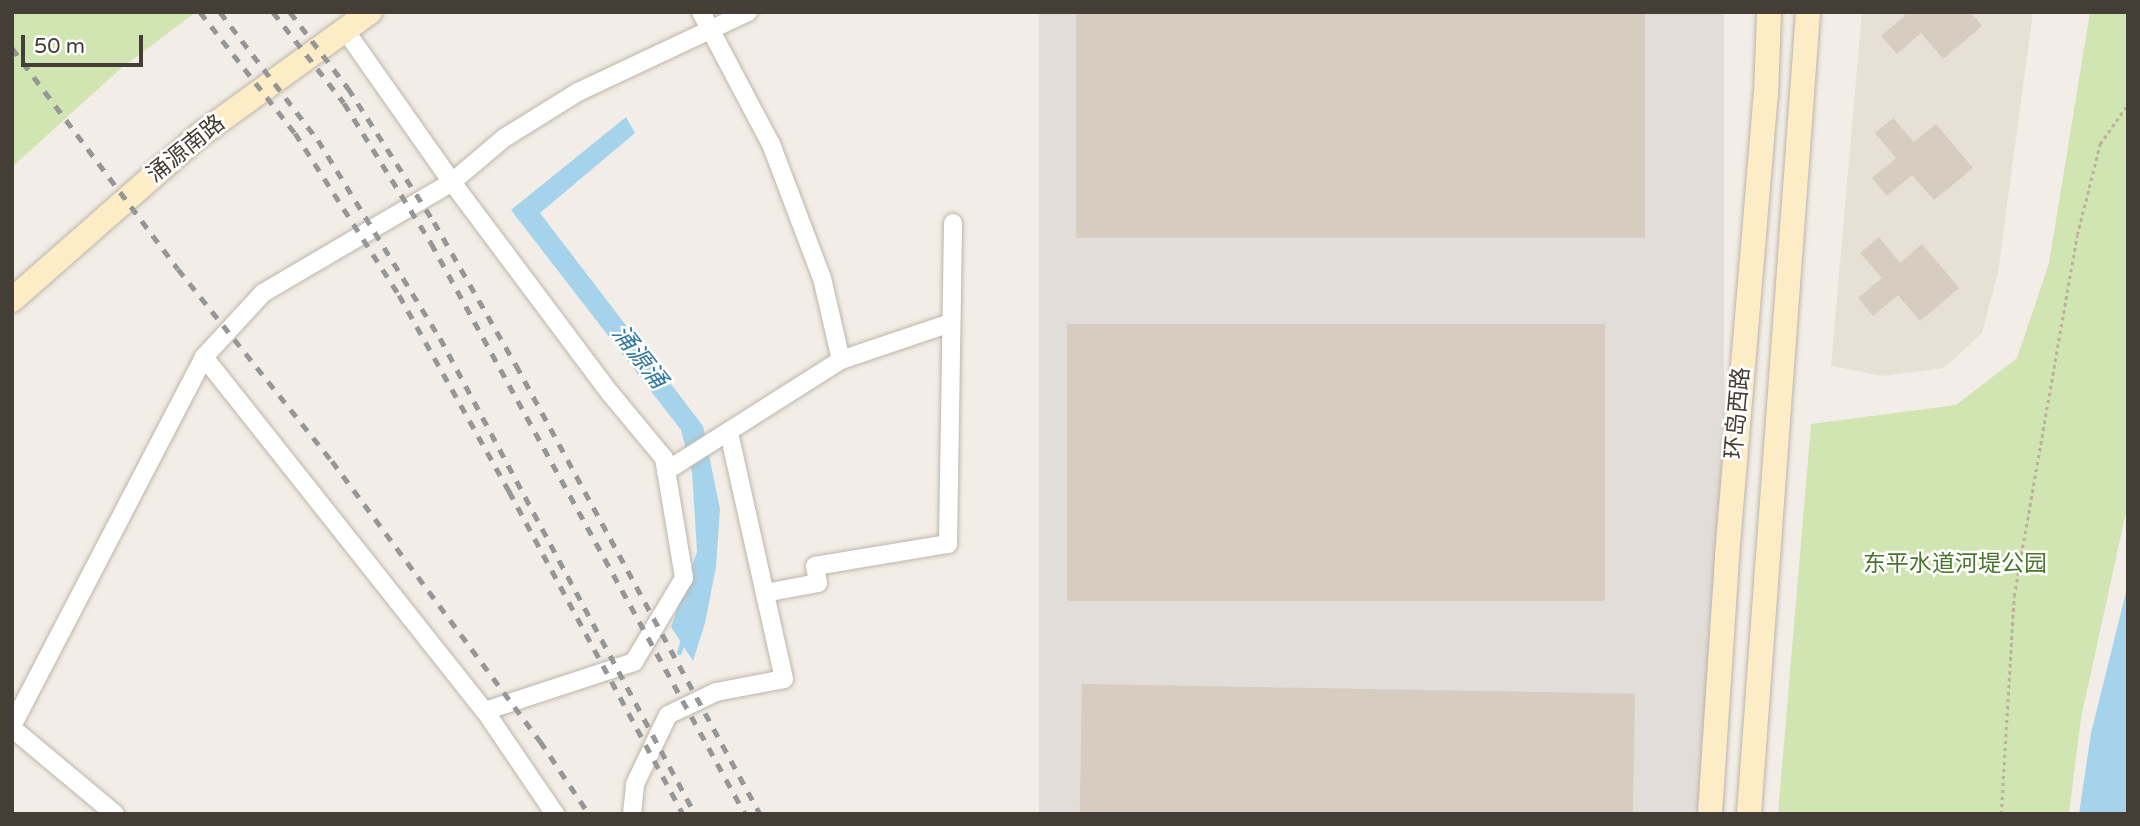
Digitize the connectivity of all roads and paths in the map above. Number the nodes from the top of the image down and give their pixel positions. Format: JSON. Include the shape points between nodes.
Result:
{"nodes":[{"id":1,"x":370,"y":12,"type":"edge"},
{"id":2,"x":701,"y":12,"type":"edge"},
{"id":3,"x":748,"y":12,"type":"edge"},
{"id":4,"x":1769,"y":12,"type":"edge"},
{"id":5,"x":1808,"y":12,"type":"edge"},
{"id":6,"x":348,"y":21,"type":"edge"},
{"id":7,"x":710,"y":30,"type":"junction"},
{"id":8,"x":2128,"y":104,"type":"edge"},
{"id":9,"x":452,"y":182,"type":"junction"},
{"id":10,"x":953,"y":223,"type":"dead end"},
{"id":11,"x":12,"y":283,"type":"edge"},
{"id":12,"x":12,"y":300,"type":"edge"},
{"id":13,"x":950,"y":323,"type":"junction"},
{"id":14,"x":204,"y":357,"type":"junction"},
{"id":15,"x":841,"y":360,"type":"junction"},
{"id":16,"x":721,"y":438,"type":"junction"},
{"id":17,"x":674,"y":467,"type":"junction"},
{"id":18,"x":765,"y":593,"type":"junction"},
{"id":19,"x":485,"y":711,"type":"junction"},
{"id":20,"x":12,"y":727,"type":"edge"},
{"id":21,"x":115,"y":814,"type":"edge"},
{"id":22,"x":555,"y":814,"type":"edge"},
{"id":23,"x":632,"y":814,"type":"edge"},
{"id":24,"x":1710,"y":814,"type":"edge"},
{"id":25,"x":1749,"y":814,"type":"edge"},
{"id":26,"x":2001,"y":814,"type":"edge"}],
"edges":[{"from":1,"to":6,"type":"main road","name":"涌源南路"},
{"from":2,"to":7,"type":"street"},
{"from":3,"to":7,"type":"street"},
{"from":4,"to":24,"type":"main road","name":"环岛西路"},
{"from":5,"to":25,"type":"main road","name":"环岛西路"},
{"from":6,"to":9,"type":"street"},
{"from":6,"to":11,"type":"main road","name":"涌源南路","via":[[169,148]]},
{"from":6,"to":12,"type":"main road","name":"涌源南路","via":[[200,135]]},
{"from":7,"to":9,"type":"street","via":[[578,92],[504,138]]},
{"from":7,"to":15,"type":"street","via":[[771,144],[822,278]]},
{"from":8,"to":26,"type":"path","via":[[2100,144],[2077,234],[2014,596]]},
{"from":9,"to":14,"type":"street","via":[[263,293]]},
{"from":9,"to":17,"type":"street","via":[[610,393]]},
{"from":10,"to":13,"type":"street"},
{"from":13,"to":15,"type":"street"},
{"from":13,"to":18,"type":"street","via":[[948,544],[815,566],[818,583]]},
{"from":14,"to":19,"type":"street"},
{"from":14,"to":20,"type":"street"},
{"from":15,"to":16,"type":"street"},
{"from":16,"to":17,"type":"street"},
{"from":16,"to":18,"type":"street"},
{"from":17,"to":19,"type":"street","via":[[684,578],[635,662]]},
{"from":18,"to":23,"type":"street","via":[[784,679],[716,692],[668,715],[635,784]]},
{"from":19,"to":22,"type":"street"},
{"from":20,"to":21,"type":"street"}]}
